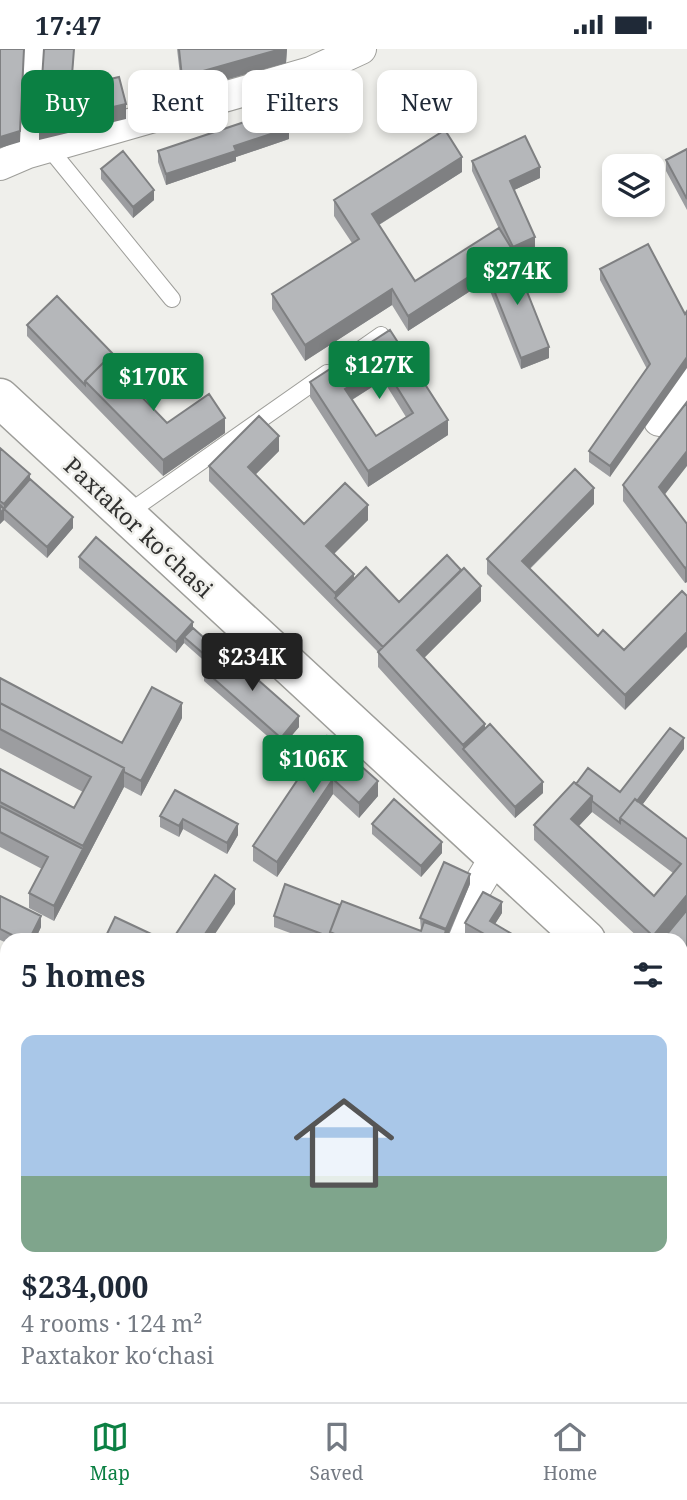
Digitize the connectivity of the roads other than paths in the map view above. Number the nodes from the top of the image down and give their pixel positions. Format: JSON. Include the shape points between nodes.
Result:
{"nodes":[{"id":1,"x":34,"y":49,"type":"edge"},
{"id":2,"x":362,"y":49,"type":"edge"},
{"id":3,"x":311,"y":61,"type":"edge"},
{"id":4,"x":38,"y":151,"type":"junction"},
{"id":5,"x":0,"y":165,"type":"edge"},
{"id":6,"x":172,"y":299,"type":"dead end"},
{"id":7,"x":381,"y":335,"type":"edge"},
{"id":8,"x":687,"y":381,"type":"edge"},
{"id":9,"x":0,"y":398,"type":"edge"},
{"id":10,"x":659,"y":421,"type":"dead end"},
{"id":11,"x":125,"y":515,"type":"junction"},
{"id":12,"x":495,"y":857,"type":"junction"},
{"id":13,"x":457,"y":933,"type":"edge"},
{"id":14,"x":578,"y":933,"type":"edge"}],
"edges":[{"from":1,"to":4,"type":"street"},
{"from":2,"to":3,"type":"street"},
{"from":3,"to":4,"type":"street"},
{"from":4,"to":5,"type":"street"},
{"from":4,"to":6,"type":"lane"},
{"from":7,"to":11,"type":"lane"},
{"from":8,"to":10,"type":"street"},
{"from":9,"to":11,"type":"main road","name":"Paxtakor koʻchasi"},
{"from":11,"to":12,"type":"main road","name":"Paxtakor koʻchasi"},
{"from":12,"to":13,"type":"street","via":[[464,909]]},
{"from":12,"to":14,"type":"main road","name":"Paxtakor koʻchasi"}]}
